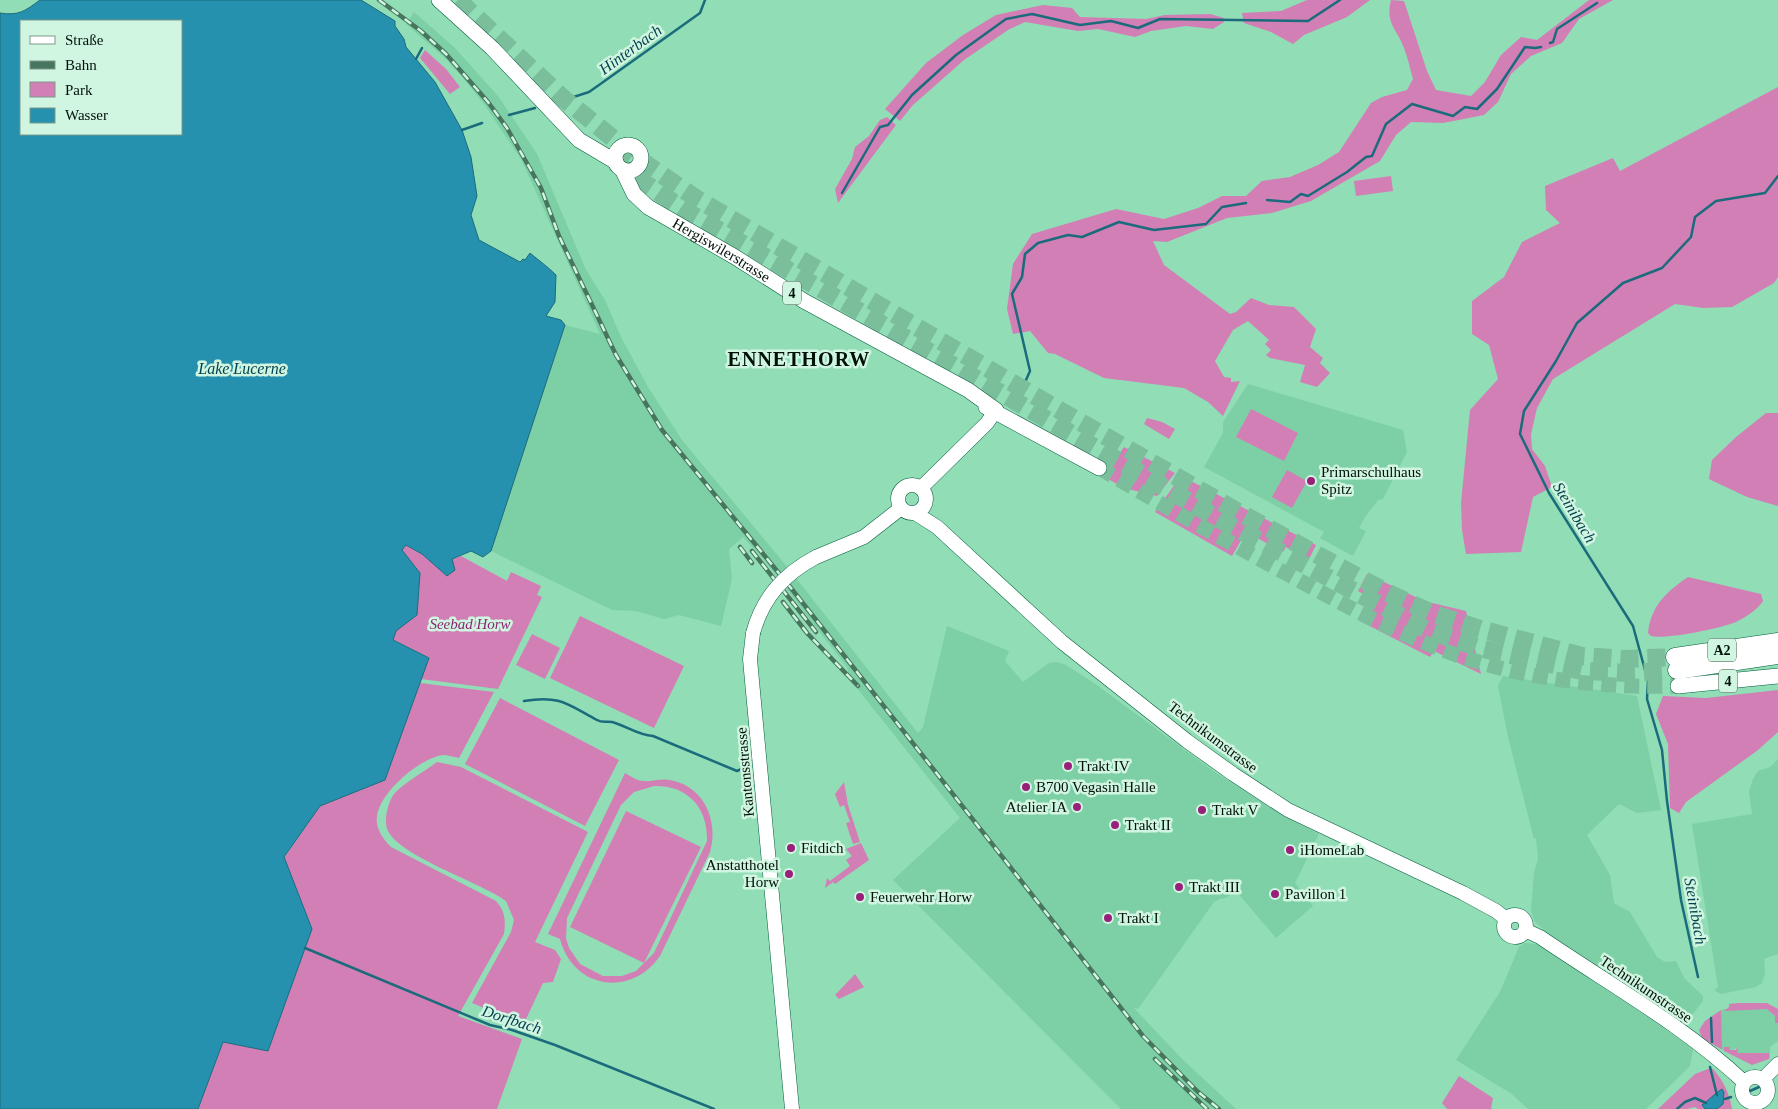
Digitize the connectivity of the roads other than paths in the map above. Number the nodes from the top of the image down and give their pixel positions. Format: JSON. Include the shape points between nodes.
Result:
{"nodes":[{"id":1,"x":439,"y":0,"type":"edge"},
{"id":2,"x":619,"y":160,"type":"junction"},
{"id":3,"x":637,"y":168,"type":"junction"},
{"id":4,"x":656,"y":211,"type":"junction"},
{"id":5,"x":996,"y":410,"type":"junction"},
{"id":6,"x":1099,"y":468,"type":"tunnel mouth"},
{"id":7,"x":921,"y":488,"type":"junction"},
{"id":8,"x":901,"y":508,"type":"junction"},
{"id":9,"x":920,"y":509,"type":"junction"},
{"id":10,"x":1778,"y":642,"type":"edge"},
{"id":11,"x":1778,"y":655,"type":"edge"},
{"id":12,"x":1677,"y":671,"type":"junction"},
{"id":13,"x":1778,"y":676,"type":"edge"},
{"id":14,"x":1778,"y":1064,"type":"edge"},
{"id":15,"x":1763,"y":1080,"type":"junction"},
{"id":16,"x":1744,"y":1082,"type":"junction"},
{"id":17,"x":1748,"y":1105,"type":"edge"},
{"id":18,"x":792,"y":1109,"type":"edge"}],
"edges":[{"from":1,"to":2,"type":"main road","via":[[492,48],[584,145]]},
{"from":2,"to":3,"type":"main road","via":[[629,171]]},
{"from":2,"to":3,"type":"main road","via":[[628,146],[637,149],[641,158]]},
{"from":2,"to":4,"type":"main road","name":"Hergiswilerstrasse","number":"4","via":[[636,197]]},
{"from":3,"to":4,"type":"main road","name":"Hergiswilerstrasse","number":"4","via":[[639,186]]},
{"from":4,"to":5,"type":"main road","name":"Hergiswilerstrasse","number":"4","via":[[798,297],[944,378],[978,403]]},
{"from":5,"to":6,"type":"main road","name":"Hergiswilerstrasse","number":"4"},
{"from":5,"to":7,"type":"street","via":[[987,423]]},
{"from":7,"to":8,"type":"street","via":[[903,489],[898,499]]},
{"from":7,"to":9,"type":"street","via":[[926,497]]},
{"from":8,"to":9,"type":"street","via":[[907,512]]},
{"from":8,"to":18,"type":"street","name":"Kantonsstrasse","bridge":true,"via":[[864,537],[793,570],[775,588],[758,614],[753,633],[750,659]]},
{"from":9,"to":16,"type":"street","name":"Technikumstrasse","via":[[1062,642],[1187,742],[1233,774],[1288,810],[1463,893],[1506,919],[1512,915],[1522,917],[1526,923],[1525,930],[1655,1013]]},
{"from":10,"to":12,"type":"highway","number":"A2"},
{"from":11,"to":12,"type":"highway","number":"A2"},
{"from":12,"to":13,"type":"main road","number":"4"},
{"from":14,"to":15,"type":"street"},
{"from":15,"to":16,"type":"street","via":[[1754,1077]]},
{"from":15,"to":17,"type":"street","via":[[1768,1087],[1765,1097]]},
{"from":16,"to":17,"type":"street","via":[[1743,1094]]}]}
